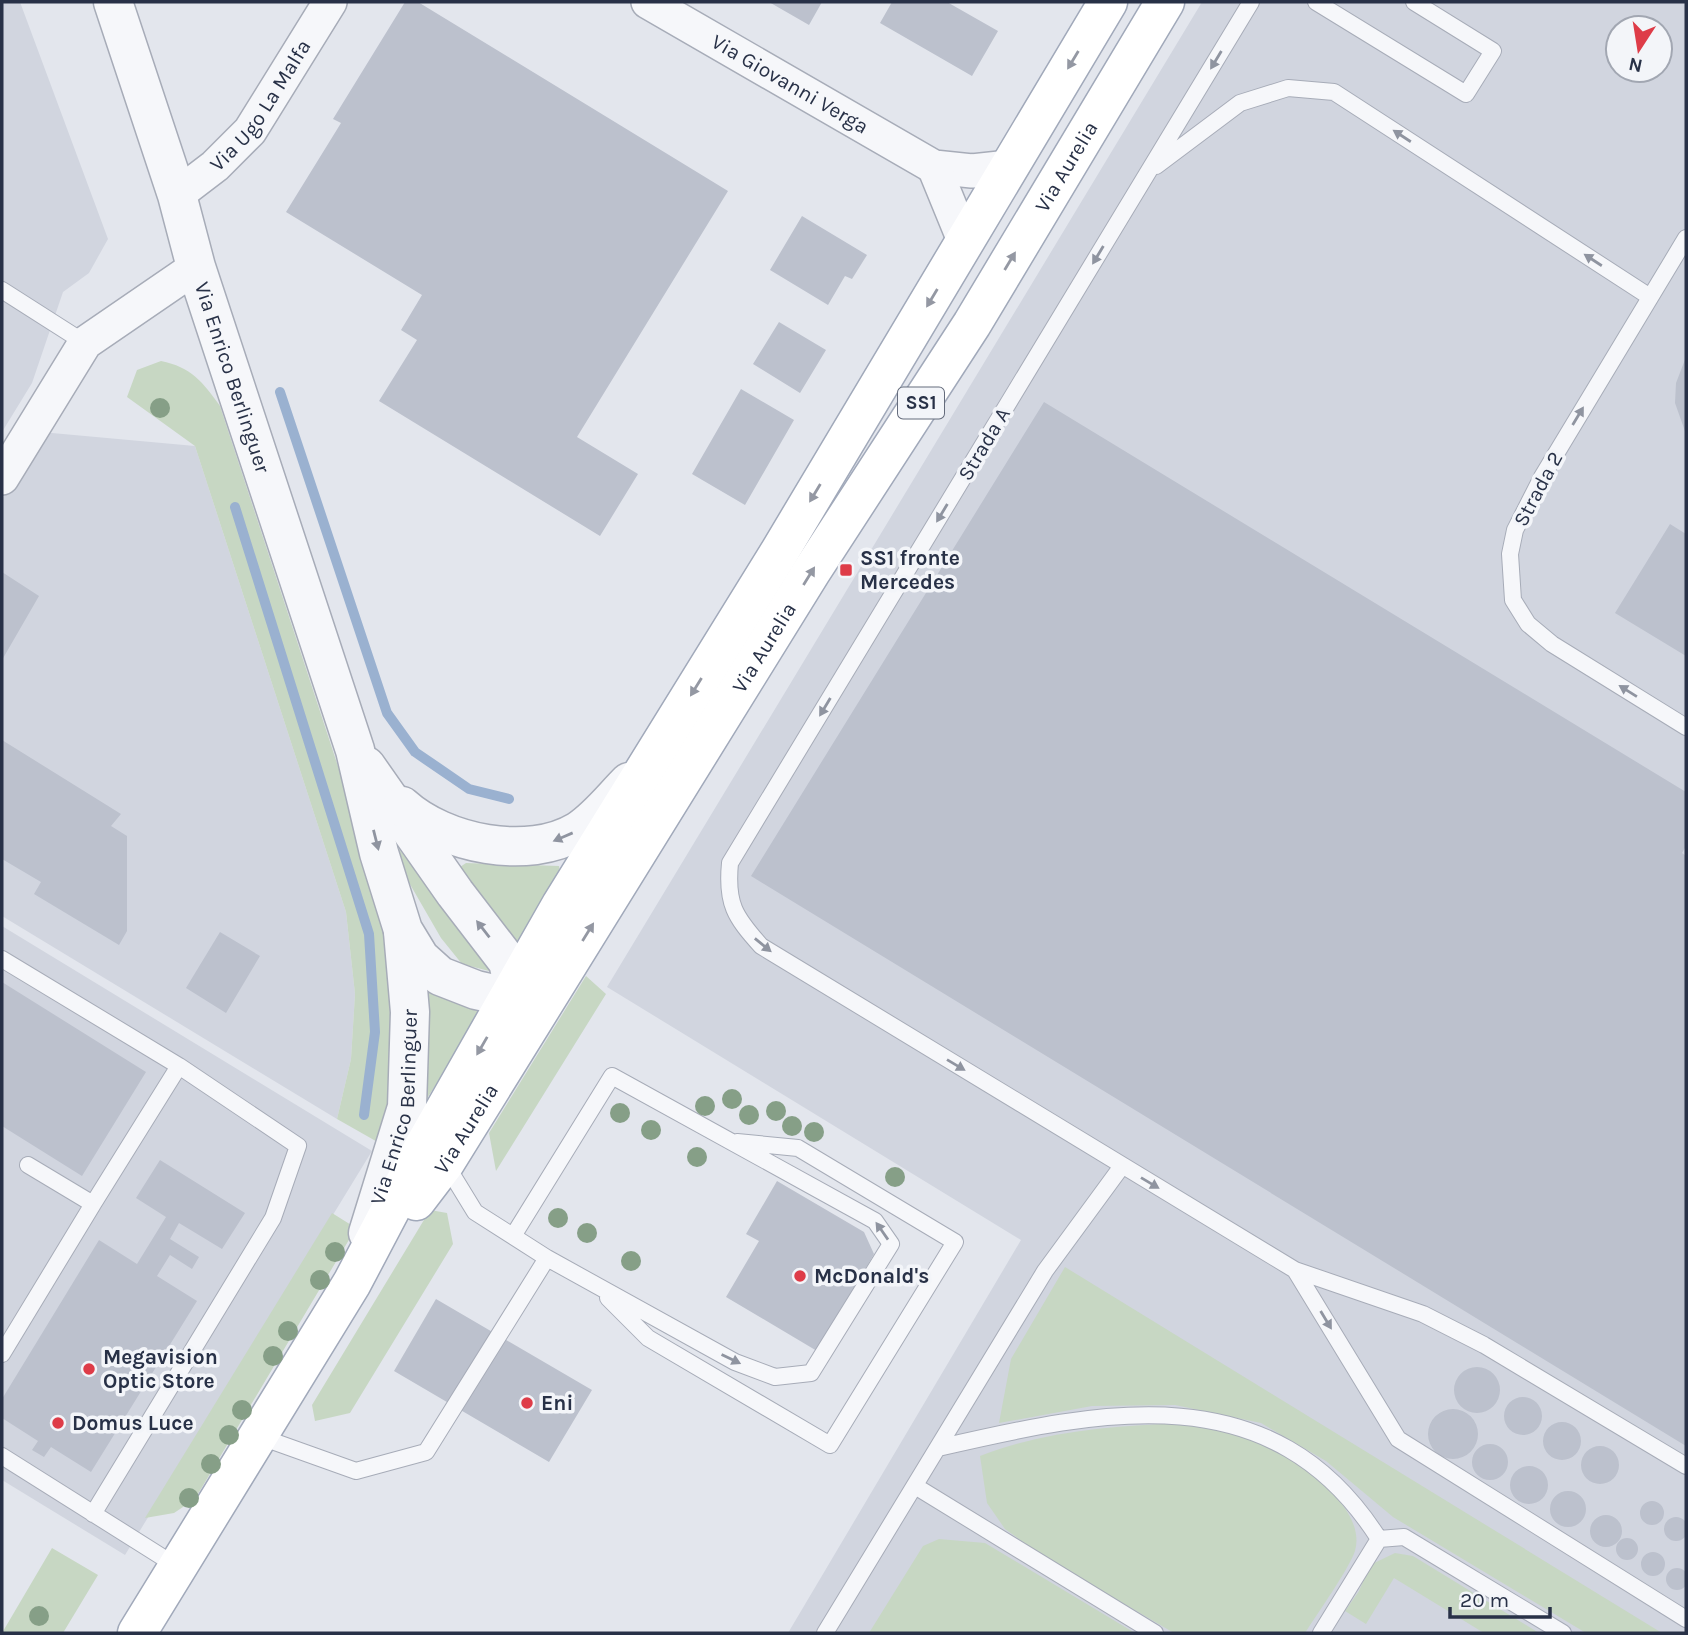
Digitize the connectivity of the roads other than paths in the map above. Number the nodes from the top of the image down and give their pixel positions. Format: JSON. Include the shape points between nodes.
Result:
{"nodes":[{"id":1,"x":113,"y":2,"type":"edge"},
{"id":2,"x":330,"y":2,"type":"edge"},
{"id":3,"x":648,"y":2,"type":"edge"},
{"id":4,"x":1108,"y":2,"type":"edge"},
{"id":5,"x":1165,"y":2,"type":"edge"},
{"id":6,"x":1251,"y":2,"type":"edge"},
{"id":7,"x":1316,"y":2,"type":"edge"},
{"id":8,"x":1414,"y":2,"type":"edge"},
{"id":9,"x":1441,"y":9,"type":"edge"},
{"id":10,"x":934,"y":167,"type":"junction"},
{"id":11,"x":1009,"y":167,"type":"junction"},
{"id":12,"x":1149,"y":172,"type":"junction"},
{"id":13,"x":177,"y":195,"type":"junction"},
{"id":14,"x":1686,"y":238,"type":"edge"},
{"id":15,"x":962,"y":247,"type":"junction"},
{"id":16,"x":196,"y":267,"type":"junction"},
{"id":17,"x":2,"y":290,"type":"edge"},
{"id":18,"x":1650,"y":297,"type":"junction"},
{"id":19,"x":85,"y":343,"type":"junction"},
{"id":20,"x":2,"y":478,"type":"edge"},
{"id":21,"x":1686,"y":727,"type":"edge"},
{"id":22,"x":355,"y":750,"type":"junction"},
{"id":23,"x":650,"y":761,"type":"junction"},
{"id":24,"x":385,"y":791,"type":"junction"},
{"id":25,"x":402,"y":930,"type":"junction"},
{"id":26,"x":2,"y":959,"type":"edge"},
{"id":27,"x":568,"y":965,"type":"junction"},
{"id":28,"x":516,"y":987,"type":"junction"},
{"id":29,"x":506,"y":1063,"type":"junction"},
{"id":30,"x":179,"y":1066,"type":"junction"},
{"id":31,"x":731,"y":1141,"type":"junction"},
{"id":32,"x":445,"y":1163,"type":"junction"},
{"id":33,"x":28,"y":1165,"type":"dead end"},
{"id":34,"x":1122,"y":1166,"type":"junction"},
{"id":35,"x":93,"y":1204,"type":"junction"},
{"id":36,"x":513,"y":1237,"type":"junction"},
{"id":37,"x":547,"y":1258,"type":"junction"},
{"id":38,"x":1295,"y":1270,"type":"junction"},
{"id":39,"x":352,"y":1283,"type":"junction"},
{"id":40,"x":594,"y":1284,"type":"junction"},
{"id":41,"x":2,"y":1354,"type":"edge"},
{"id":42,"x":258,"y":1436,"type":"junction"},
{"id":43,"x":938,"y":1448,"type":"junction"},
{"id":44,"x":2,"y":1456,"type":"edge"},
{"id":45,"x":1686,"y":1466,"type":"edge"},
{"id":46,"x":915,"y":1486,"type":"junction"},
{"id":47,"x":93,"y":1514,"type":"junction"},
{"id":48,"x":1379,"y":1539,"type":"junction"},
{"id":49,"x":177,"y":1567,"type":"junction"},
{"id":50,"x":1686,"y":1619,"type":"edge"},
{"id":51,"x":137,"y":1633,"type":"edge"},
{"id":52,"x":825,"y":1633,"type":"edge"},
{"id":53,"x":1155,"y":1633,"type":"edge"},
{"id":54,"x":1321,"y":1633,"type":"edge"},
{"id":55,"x":1563,"y":1633,"type":"edge"}],
"edges":[{"from":1,"to":13,"type":"street","name":"Via Enrico Berlinguer"},
{"from":2,"to":13,"type":"street","name":"Via Ugo La Malfa","via":[[250,131]]},
{"from":3,"to":10,"type":"street","name":"Via Giovanni Verga"},
{"from":4,"to":11,"type":"main road","name":"Via Aurelia","one_way":true},
{"from":27,"to":5,"type":"main road","name":"Via Aurelia","number":"SS1","one_way":true,"via":[[811,572],[972,324]]},
{"from":6,"to":12,"type":"lane","name":"Strada A","one_way":true},
{"from":7,"to":9,"type":"lane","via":[[1466,94],[1493,51]]},
{"from":8,"to":9,"type":"lane"},
{"from":10,"to":11,"type":"street","name":"Via Giovanni Verga","via":[[972,171]]},
{"from":10,"to":15,"type":"street","via":[[961,233]]},
{"from":11,"to":15,"type":"main road","name":"Via Aurelia"},
{"from":18,"to":12,"type":"lane","one_way":true,"via":[[1334,92],[1288,89],[1240,103]]},
{"from":12,"to":34,"type":"lane","name":"Strada A","one_way":true,"via":[[730,863],[727,889],[736,918],[761,946]]},
{"from":13,"to":16,"type":"street","name":"Via Enrico Berlinguer"},
{"from":14,"to":18,"type":"lane","name":"Strada 2"},
{"from":15,"to":23,"type":"main road","name":"Via Aurelia","one_way":true},
{"from":16,"to":19,"type":"street"},
{"from":16,"to":22,"type":"street","name":"Via Enrico Berlinguer"},
{"from":17,"to":19,"type":"lane"},
{"from":21,"to":18,"type":"lane","name":"Strada 2","one_way":true,"via":[[1552,644],[1528,624],[1513,600],[1510,581],[1510,554],[1520,520]]},
{"from":19,"to":20,"type":"street"},
{"from":22,"to":24,"type":"street","name":"Via Enrico Berlinguer"},
{"from":22,"to":25,"type":"street","name":"Via Enrico Berlinguer","one_way":true},
{"from":23,"to":24,"type":"street","name":"Via Enrico Berlinguer","one_way":true,"via":[[579,830],[552,842],[513,845],[463,840],[429,825]]},
{"from":23,"to":28,"type":"main road","name":"Via Aurelia"},
{"from":28,"to":24,"type":"street","name":"Via Enrico Berlinguer","one_way":true,"via":[[508,962]]},
{"from":25,"to":28,"type":"street","name":"Via Enrico Berlinguer","via":[[420,958],[440,976],[494,994]]},
{"from":25,"to":39,"type":"street","name":"Via Enrico Berlinguer","via":[[410,1012],[407,1107]]},
{"from":26,"to":30,"type":"lane"},
{"from":27,"to":28,"type":"street"},
{"from":27,"to":29,"type":"main road","name":"Via Aurelia"},
{"from":28,"to":29,"type":"street","via":[[519,1018]]},
{"from":28,"to":39,"type":"main road","name":"Via Aurelia","one_way":true},
{"from":29,"to":32,"type":"main road","name":"Via Aurelia"},
{"from":30,"to":35,"type":"lane"},
{"from":30,"to":47,"type":"lane","via":[[298,1146],[273,1218]]},
{"from":31,"to":36,"type":"lane","via":[[611,1076]]},
{"from":40,"to":31,"type":"lane","one_way":true,"via":[[736,1362],[775,1377],[811,1373],[891,1244],[875,1221]]},
{"from":31,"to":40,"type":"lane","via":[[798,1148],[955,1242],[830,1445],[648,1338]]},
{"from":32,"to":36,"type":"lane","via":[[475,1212]]},
{"from":32,"to":39,"type":"main road","name":"Via Aurelia"},
{"from":33,"to":35,"type":"lane"},
{"from":34,"to":38,"type":"lane","one_way":true},
{"from":34,"to":43,"type":"lane","via":[[1045,1271]]},
{"from":35,"to":41,"type":"lane"},
{"from":36,"to":37,"type":"lane"},
{"from":37,"to":40,"type":"lane"},
{"from":37,"to":42,"type":"lane","via":[[426,1452],[356,1471]]},
{"from":38,"to":45,"type":"lane","via":[[1436,1320]]},
{"from":38,"to":50,"type":"lane","one_way":true,"via":[[1398,1439]]},
{"from":39,"to":42,"type":"main road","name":"Via Aurelia"},
{"from":42,"to":49,"type":"main road","name":"Via Aurelia"},
{"from":43,"to":46,"type":"lane"},
{"from":43,"to":48,"type":"lane","via":[[1014,1430],[1140,1414],[1214,1419],[1251,1430],[1325,1475],[1358,1506]]},
{"from":44,"to":47,"type":"lane"},
{"from":46,"to":52,"type":"lane"},
{"from":46,"to":53,"type":"lane"},
{"from":47,"to":49,"type":"lane"},
{"from":48,"to":54,"type":"lane"},
{"from":48,"to":55,"type":"lane","via":[[1404,1537]]},
{"from":49,"to":51,"type":"main road","name":"Via Aurelia"}]}
